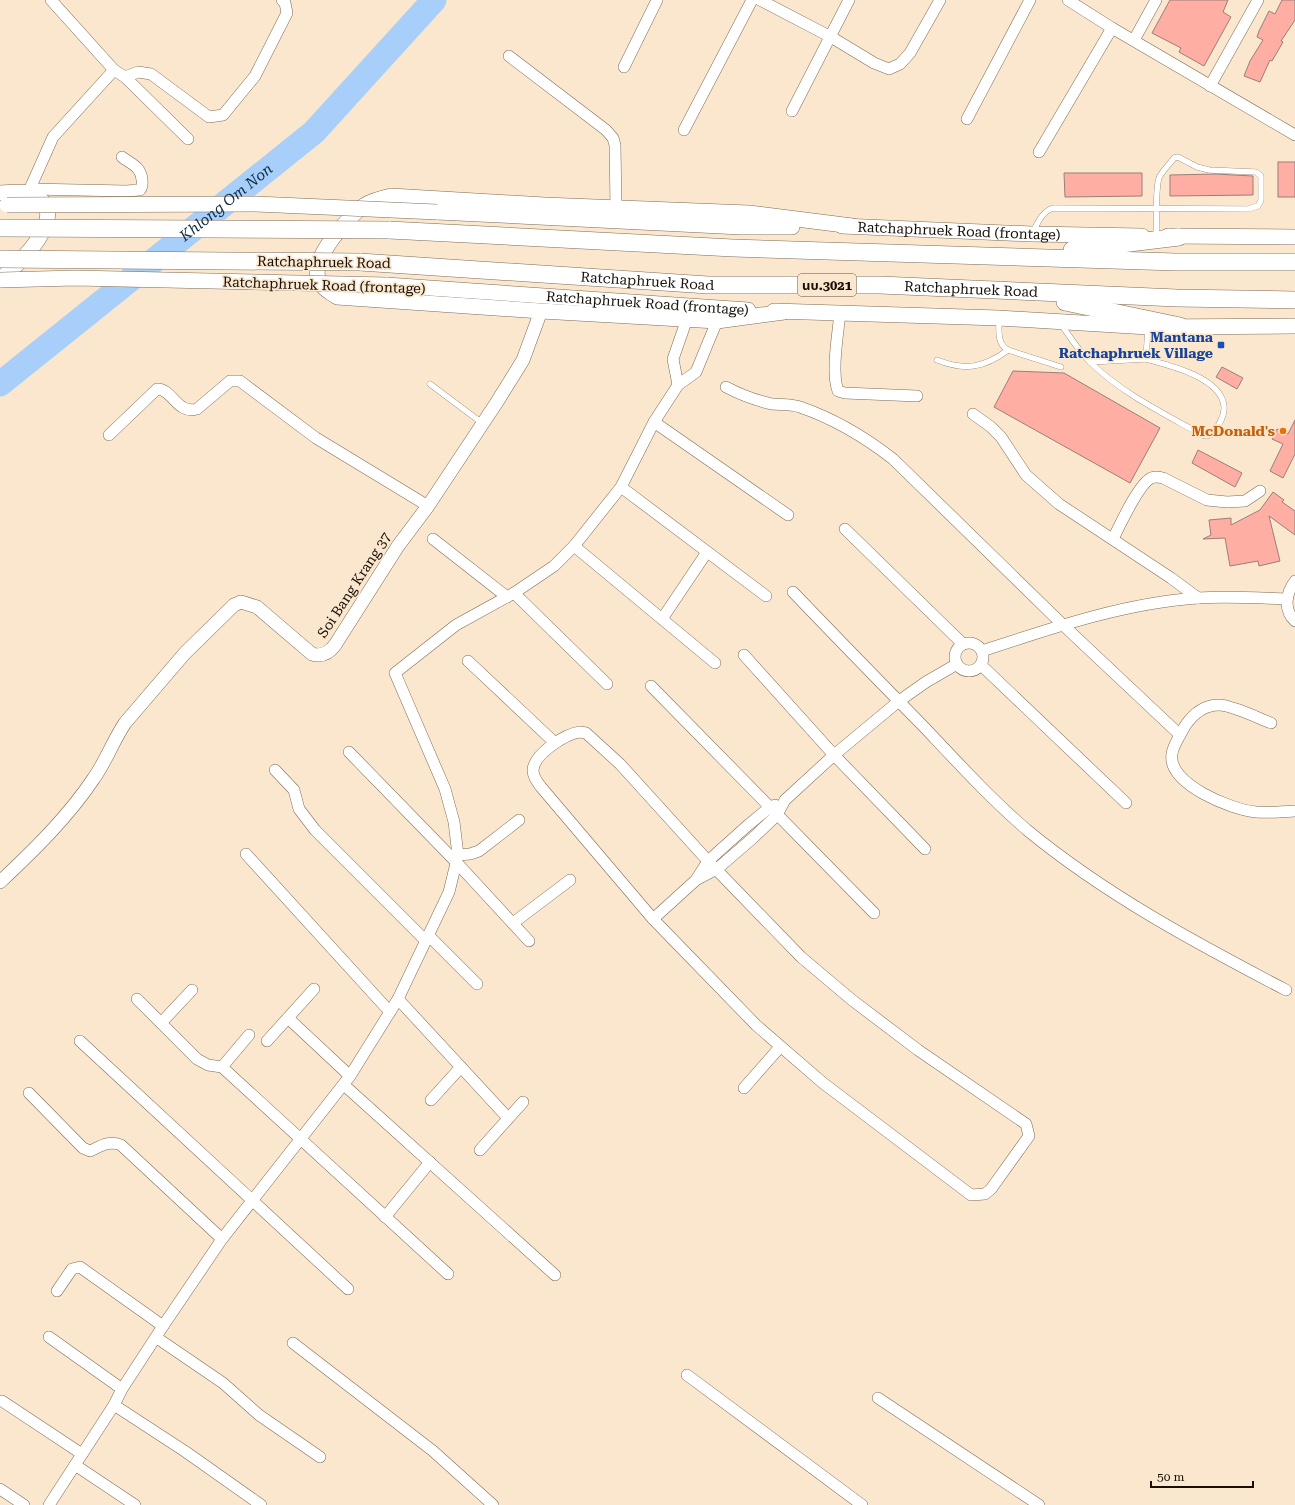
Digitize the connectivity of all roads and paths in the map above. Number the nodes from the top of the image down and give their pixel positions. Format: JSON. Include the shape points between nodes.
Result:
{"nodes":[{"id":1,"x":51,"y":0,"type":"edge"},
{"id":2,"x":657,"y":0,"type":"edge"},
{"id":3,"x":760,"y":0,"type":"edge"},
{"id":4,"x":849,"y":0,"type":"edge"},
{"id":5,"x":940,"y":0,"type":"edge"},
{"id":6,"x":1030,"y":0,"type":"edge"},
{"id":7,"x":1068,"y":0,"type":"edge"},
{"id":8,"x":1156,"y":0,"type":"edge"},
{"id":9,"x":1258,"y":0,"type":"edge"},
{"id":10,"x":284,"y":1,"type":"edge"},
{"id":11,"x":747,"y":2,"type":"edge"},
{"id":12,"x":1112,"y":28,"type":"junction"},
{"id":13,"x":831,"y":37,"type":"junction"},
{"id":14,"x":1134,"y":40,"type":"junction"},
{"id":15,"x":509,"y":56,"type":"dead end"},
{"id":16,"x":624,"y":67,"type":"dead end"},
{"id":17,"x":114,"y":70,"type":"junction"},
{"id":18,"x":125,"y":77,"type":"junction"},
{"id":19,"x":1210,"y":86,"type":"junction"},
{"id":20,"x":792,"y":111,"type":"dead end"},
{"id":21,"x":967,"y":119,"type":"dead end"},
{"id":22,"x":684,"y":130,"type":"dead end"},
{"id":23,"x":1291,"y":133,"type":"edge"},
{"id":24,"x":188,"y":139,"type":"dead end"},
{"id":25,"x":1295,"y":144,"type":"edge"},
{"id":26,"x":1039,"y":152,"type":"dead end"},
{"id":27,"x":122,"y":157,"type":"dead end"},
{"id":28,"x":29,"y":191,"type":"junction"},
{"id":29,"x":2,"y":201,"type":"edge"},
{"id":30,"x":616,"y":208,"type":"junction"},
{"id":31,"x":1156,"y":209,"type":"junction"},
{"id":32,"x":852,"y":226,"type":"junction"},
{"id":33,"x":0,"y":228,"type":"edge"},
{"id":34,"x":1032,"y":234,"type":"junction"},
{"id":35,"x":1156,"y":236,"type":"junction"},
{"id":36,"x":1179,"y":237,"type":"junction"},
{"id":37,"x":1295,"y":237,"type":"edge"},
{"id":38,"x":1018,"y":257,"type":"junction"},
{"id":39,"x":0,"y":260,"type":"edge"},
{"id":40,"x":1295,"y":262,"type":"edge"},
{"id":41,"x":0,"y":279,"type":"edge"},
{"id":42,"x":1017,"y":291,"type":"junction"},
{"id":43,"x":1295,"y":300,"type":"edge"},
{"id":44,"x":541,"y":311,"type":"junction"},
{"id":45,"x":784,"y":312,"type":"junction"},
{"id":46,"x":840,"y":313,"type":"junction"},
{"id":47,"x":999,"y":318,"type":"junction"},
{"id":48,"x":687,"y":319,"type":"junction"},
{"id":49,"x":717,"y":321,"type":"junction"},
{"id":50,"x":1059,"y":322,"type":"junction"},
{"id":51,"x":1180,"y":326,"type":"junction"},
{"id":52,"x":1295,"y":326,"type":"edge"},
{"id":53,"x":1148,"y":327,"type":"junction"},
{"id":54,"x":1008,"y":350,"type":"junction"},
{"id":55,"x":1146,"y":359,"type":"junction"},
{"id":56,"x":937,"y":360,"type":"dead end"},
{"id":57,"x":1090,"y":362,"type":"junction"},
{"id":58,"x":1061,"y":367,"type":"dead end"},
{"id":59,"x":430,"y":384,"type":"dead end"},
{"id":60,"x":678,"y":385,"type":"junction"},
{"id":61,"x":726,"y":387,"type":"dead end"},
{"id":62,"x":917,"y":396,"type":"dead end"},
{"id":63,"x":973,"y":414,"type":"dead end"},
{"id":64,"x":654,"y":422,"type":"junction"},
{"id":65,"x":483,"y":424,"type":"junction"},
{"id":66,"x":109,"y":435,"type":"dead end"},
{"id":67,"x":621,"y":487,"type":"junction"},
{"id":68,"x":1260,"y":491,"type":"dead end"},
{"id":69,"x":428,"y":506,"type":"junction"},
{"id":70,"x":788,"y":515,"type":"dead end"},
{"id":71,"x":845,"y":529,"type":"dead end"},
{"id":72,"x":433,"y":539,"type":"dead end"},
{"id":73,"x":1113,"y":539,"type":"junction"},
{"id":74,"x":574,"y":546,"type":"junction"},
{"id":75,"x":707,"y":552,"type":"junction"},
{"id":76,"x":1295,"y":582,"type":"edge"},
{"id":77,"x":793,"y":592,"type":"dead end"},
{"id":78,"x":510,"y":595,"type":"junction"},
{"id":79,"x":766,"y":596,"type":"dead end"},
{"id":80,"x":1198,"y":598,"type":"junction"},
{"id":81,"x":1287,"y":599,"type":"junction"},
{"id":82,"x":662,"y":619,"type":"junction"},
{"id":83,"x":1295,"y":622,"type":"edge"},
{"id":84,"x":1062,"y":624,"type":"junction"},
{"id":85,"x":963,"y":644,"type":"junction"},
{"id":86,"x":982,"y":651,"type":"junction"},
{"id":87,"x":744,"y":655,"type":"dead end"},
{"id":88,"x":468,"y":661,"type":"dead end"},
{"id":89,"x":715,"y":663,"type":"dead end"},
{"id":90,"x":957,"y":664,"type":"junction"},
{"id":91,"x":981,"y":665,"type":"junction"},
{"id":92,"x":607,"y":684,"type":"dead end"},
{"id":93,"x":651,"y":686,"type":"dead end"},
{"id":94,"x":899,"y":701,"type":"junction"},
{"id":95,"x":1271,"y":723,"type":"dead end"},
{"id":96,"x":1180,"y":735,"type":"junction"},
{"id":97,"x":554,"y":742,"type":"junction"},
{"id":98,"x":349,"y":752,"type":"dead end"},
{"id":99,"x":834,"y":755,"type":"junction"},
{"id":100,"x":275,"y":770,"type":"dead end"},
{"id":101,"x":1126,"y":802,"type":"dead end"},
{"id":102,"x":773,"y":811,"type":"junction"},
{"id":103,"x":1295,"y":811,"type":"edge"},
{"id":104,"x":519,"y":820,"type":"dead end"},
{"id":105,"x":925,"y":849,"type":"dead end"},
{"id":106,"x":246,"y":854,"type":"dead end"},
{"id":107,"x":457,"y":859,"type":"junction"},
{"id":108,"x":708,"y":861,"type":"junction"},
{"id":109,"x":717,"y":869,"type":"junction"},
{"id":110,"x":570,"y":880,"type":"dead end"},
{"id":111,"x":696,"y":880,"type":"junction"},
{"id":112,"x":0,"y":882,"type":"edge"},
{"id":113,"x":874,"y":913,"type":"dead end"},
{"id":114,"x":653,"y":919,"type":"junction"},
{"id":115,"x":513,"y":923,"type":"junction"},
{"id":116,"x":427,"y":938,"type":"junction"},
{"id":117,"x":529,"y":941,"type":"dead end"},
{"id":118,"x":477,"y":984,"type":"dead end"},
{"id":119,"x":314,"y":989,"type":"dead end"},
{"id":120,"x":192,"y":990,"type":"dead end"},
{"id":121,"x":1286,"y":990,"type":"dead end"},
{"id":122,"x":137,"y":999,"type":"dead end"},
{"id":123,"x":398,"y":999,"type":"junction"},
{"id":124,"x":390,"y":1012,"type":"junction"},
{"id":125,"x":288,"y":1018,"type":"junction"},
{"id":126,"x":161,"y":1024,"type":"junction"},
{"id":127,"x":249,"y":1035,"type":"dead end"},
{"id":128,"x":267,"y":1040,"type":"dead end"},
{"id":129,"x":80,"y":1041,"type":"dead end"},
{"id":130,"x":780,"y":1046,"type":"junction"},
{"id":131,"x":222,"y":1067,"type":"junction"},
{"id":132,"x":461,"y":1067,"type":"junction"},
{"id":133,"x":347,"y":1080,"type":"junction"},
{"id":134,"x":744,"y":1088,"type":"dead end"},
{"id":135,"x":29,"y":1093,"type":"dead end"},
{"id":136,"x":431,"y":1100,"type":"dead end"},
{"id":137,"x":523,"y":1102,"type":"dead end"},
{"id":138,"x":508,"y":1118,"type":"junction"},
{"id":139,"x":301,"y":1140,"type":"junction"},
{"id":140,"x":480,"y":1150,"type":"dead end"},
{"id":141,"x":430,"y":1162,"type":"junction"},
{"id":142,"x":251,"y":1201,"type":"junction"},
{"id":143,"x":385,"y":1217,"type":"junction"},
{"id":144,"x":222,"y":1239,"type":"junction"},
{"id":145,"x":448,"y":1274,"type":"dead end"},
{"id":146,"x":555,"y":1275,"type":"dead end"},
{"id":147,"x":348,"y":1289,"type":"dead end"},
{"id":148,"x":56,"y":1291,"type":"dead end"},
{"id":149,"x":163,"y":1326,"type":"junction"},
{"id":150,"x":49,"y":1337,"type":"dead end"},
{"id":151,"x":157,"y":1338,"type":"junction"},
{"id":152,"x":294,"y":1343,"type":"dead end"},
{"id":153,"x":687,"y":1375,"type":"dead end"},
{"id":154,"x":122,"y":1389,"type":"junction"},
{"id":155,"x":878,"y":1398,"type":"dead end"},
{"id":156,"x":2,"y":1401,"type":"dead end"},
{"id":157,"x":114,"y":1405,"type":"junction"},
{"id":158,"x":82,"y":1454,"type":"junction"},
{"id":159,"x":320,"y":1457,"type":"dead end"},
{"id":160,"x":75,"y":1466,"type":"junction"},
{"id":161,"x":0,"y":1489,"type":"edge"},
{"id":162,"x":24,"y":1505,"type":"edge"},
{"id":163,"x":49,"y":1505,"type":"edge"},
{"id":164,"x":135,"y":1505,"type":"edge"},
{"id":165,"x":262,"y":1505,"type":"edge"},
{"id":166,"x":493,"y":1505,"type":"edge"},
{"id":167,"x":862,"y":1505,"type":"edge"},
{"id":168,"x":1039,"y":1505,"type":"edge"}],
"edges":[{"from":1,"to":17,"type":"street"},
{"from":2,"to":16,"type":"street"},
{"from":3,"to":13,"type":"street"},
{"from":4,"to":13,"type":"street"},
{"from":5,"to":13,"type":"street","via":[[910,53],[900,64],[889,69]]},
{"from":6,"to":21,"type":"street"},
{"from":7,"to":12,"type":"street"},
{"from":8,"to":14,"type":"street"},
{"from":9,"to":19,"type":"street"},
{"from":10,"to":18,"type":"street","via":[[287,13],[255,76],[223,115],[209,117],[151,74],[138,72]]},
{"from":11,"to":22,"type":"street"},
{"from":12,"to":14,"type":"street"},
{"from":12,"to":26,"type":"street"},
{"from":13,"to":20,"type":"street"},
{"from":14,"to":19,"type":"street"},
{"from":15,"to":30,"type":"street","via":[[613,138],[616,151]]},
{"from":17,"to":18,"type":"street"},
{"from":17,"to":28,"type":"street","via":[[53,137]]},
{"from":18,"to":24,"type":"street"},
{"from":19,"to":23,"type":"street"},
{"from":23,"to":25,"type":"street"},
{"from":27,"to":28,"type":"street","via":[[138,169],[142,178],[140,190]]},
{"from":28,"to":29,"type":"main road"},
{"from":28,"to":41,"type":"main road","via":[[44,200],[48,218],[35,245]]},
{"from":29,"to":32,"type":"main road","name":"Ratchaphruek Road (frontage)","bridge":true,"via":[[256,204],[742,227]]},
{"from":30,"to":32,"type":"main road","via":[[749,213]]},
{"from":30,"to":44,"type":"main road","via":[[391,196],[374,200],[364,206],[331,242],[321,256],[317,269],[318,280],[326,290],[338,297]]},
{"from":31,"to":31,"type":"lane","via":[[1160,178],[1174,158],[1178,157],[1209,170],[1256,172],[1261,176],[1261,200],[1258,206],[1253,208]]},
{"from":31,"to":34,"type":"lane","via":[[1053,208],[1042,214]]},
{"from":31,"to":35,"type":"lane"},
{"from":32,"to":34,"type":"main road","name":"Ratchaphruek Road (frontage)"},
{"from":33,"to":38,"type":"main road","bridge":true,"via":[[389,230],[733,248]]},
{"from":34,"to":35,"type":"main road","name":"Ratchaphruek Road (frontage)"},
{"from":35,"to":36,"type":"main road","name":"Ratchaphruek Road (frontage)"},
{"from":36,"to":37,"type":"main road","name":"Ratchaphruek Road (frontage)"},
{"from":36,"to":38,"type":"main road"},
{"from":38,"to":40,"type":"main road","via":[[1176,262]]},
{"from":39,"to":42,"type":"main road","name":"Ratchaphruek Road","number":"นบ.3021","bridge":true,"via":[[360,262],[708,284],[880,285]]},
{"from":41,"to":45,"type":"main road","name":"Ratchaphruek Road (frontage)","number":"นบ.3021","bridge":true,"via":[[74,278],[386,285]]},
{"from":42,"to":43,"type":"main road","name":"Ratchaphruek Road","number":"นบ.3021"},
{"from":42,"to":51,"type":"main road"},
{"from":44,"to":48,"type":"main road"},
{"from":44,"to":65,"type":"street","name":"Soi Bang Krang 37","via":[[523,360]]},
{"from":45,"to":46,"type":"main road","name":"Ratchaphruek Road (frontage)","number":"นบ.3021"},
{"from":45,"to":49,"type":"main road"},
{"from":46,"to":47,"type":"main road","name":"Ratchaphruek Road (frontage)","number":"นบ.3021"},
{"from":46,"to":62,"type":"street","via":[[835,372],[838,391]]},
{"from":47,"to":50,"type":"main road","name":"Ratchaphruek Road (frontage)","number":"นบ.3021"},
{"from":47,"to":54,"type":"lane","via":[[999,337],[1004,348]]},
{"from":48,"to":49,"type":"main road"},
{"from":48,"to":60,"type":"street","via":[[673,359]]},
{"from":49,"to":60,"type":"street","via":[[696,372]]},
{"from":50,"to":53,"type":"main road","name":"Ratchaphruek Road (frontage)","number":"นบ.3021"},
{"from":50,"to":57,"type":"lane"},
{"from":51,"to":52,"type":"main road","name":"Ratchaphruek Road (frontage)","number":"นบ.3021"},
{"from":51,"to":53,"type":"main road","name":"Ratchaphruek Road (frontage)","number":"นบ.3021"},
{"from":53,"to":55,"type":"lane"},
{"from":54,"to":56,"type":"lane","via":[[998,358],[968,368],[952,366]]},
{"from":54,"to":58,"type":"lane"},
{"from":55,"to":57,"type":"lane"},
{"from":55,"to":57,"type":"lane","via":[[1196,376],[1217,391],[1224,406],[1213,434],[1202,435],[1123,390]]},
{"from":59,"to":65,"type":"lane"},
{"from":60,"to":64,"type":"street"},
{"from":61,"to":84,"type":"street","via":[[747,398],[798,406],[872,443],[893,458]]},
{"from":63,"to":73,"type":"street","via":[[1002,437],[1026,475],[1059,504]]},
{"from":64,"to":67,"type":"street"},
{"from":64,"to":70,"type":"street"},
{"from":65,"to":69,"type":"street","name":"Soi Bang Krang 37"},
{"from":66,"to":69,"type":"street","via":[[157,389],[166,392],[186,410],[192,411],[230,381],[240,381],[316,438]]},
{"from":67,"to":74,"type":"street"},
{"from":67,"to":75,"type":"street"},
{"from":68,"to":73,"type":"street","via":[[1245,501],[1207,500],[1163,478],[1151,478],[1140,488]]},
{"from":69,"to":112,"type":"street","name":"Soi Bang Krang 37","via":[[398,546],[330,652],[322,655],[312,654],[257,607],[241,602],[234,605],[186,654],[125,723],[97,774],[61,822]]},
{"from":71,"to":85,"type":"street"},
{"from":72,"to":78,"type":"street"},
{"from":73,"to":80,"type":"street"},
{"from":74,"to":78,"type":"street","via":[[554,566]]},
{"from":74,"to":82,"type":"street"},
{"from":75,"to":79,"type":"street"},
{"from":75,"to":82,"type":"street"},
{"from":76,"to":81,"type":"street"},
{"from":77,"to":94,"type":"street"},
{"from":78,"to":92,"type":"street"},
{"from":78,"to":107,"type":"street","via":[[456,625],[395,673],[444,789],[454,822]]},
{"from":80,"to":81,"type":"street"},
{"from":80,"to":84,"type":"street","via":[[1155,603]]},
{"from":81,"to":83,"type":"street","via":[[1288,609]]},
{"from":82,"to":89,"type":"street"},
{"from":84,"to":86,"type":"street"},
{"from":84,"to":96,"type":"street"},
{"from":85,"to":86,"type":"street","via":[[973,643]]},
{"from":85,"to":90,"type":"street","via":[[955,653]]},
{"from":86,"to":91,"type":"street","via":[[984,656]]},
{"from":87,"to":99,"type":"street"},
{"from":88,"to":97,"type":"street"},
{"from":90,"to":91,"type":"street","via":[[962,670],[970,672]]},
{"from":90,"to":94,"type":"street"},
{"from":91,"to":101,"type":"street"},
{"from":93,"to":102,"type":"street"},
{"from":94,"to":99,"type":"street"},
{"from":94,"to":121,"type":"street","via":[[972,778],[1026,829],[1074,866],[1192,941]]},
{"from":95,"to":96,"type":"street","via":[[1220,705],[1206,707],[1192,715]]},
{"from":96,"to":103,"type":"street","via":[[1172,754],[1174,765],[1182,779],[1197,790],[1228,805],[1254,812]]},
{"from":97,"to":108,"type":"street","via":[[572,732],[586,733],[620,764]]},
{"from":97,"to":114,"type":"street","via":[[533,768],[536,780]]},
{"from":98,"to":107,"type":"street"},
{"from":99,"to":102,"type":"street"},
{"from":99,"to":105,"type":"street"},
{"from":100,"to":116,"type":"street","via":[[294,790],[299,809],[315,830]]},
{"from":102,"to":108,"type":"street","via":[[747,826]]},
{"from":102,"to":109,"type":"street","via":[[754,837]]},
{"from":102,"to":113,"type":"street"},
{"from":104,"to":107,"type":"street","via":[[479,851]]},
{"from":106,"to":124,"type":"street"},
{"from":107,"to":115,"type":"street"},
{"from":107,"to":116,"type":"street","via":[[450,892]]},
{"from":108,"to":109,"type":"street"},
{"from":108,"to":111,"type":"street"},
{"from":109,"to":111,"type":"street"},
{"from":109,"to":130,"type":"street","via":[[801,957],[918,1050],[1026,1124],[1029,1136],[991,1189],[985,1194],[971,1195],[823,1083]]},
{"from":110,"to":115,"type":"street"},
{"from":111,"to":114,"type":"street"},
{"from":114,"to":130,"type":"street","via":[[756,1025]]},
{"from":115,"to":117,"type":"street"},
{"from":116,"to":118,"type":"street"},
{"from":116,"to":123,"type":"street"},
{"from":119,"to":125,"type":"street"},
{"from":120,"to":126,"type":"street"},
{"from":122,"to":126,"type":"street"},
{"from":123,"to":124,"type":"street"},
{"from":123,"to":132,"type":"street"},
{"from":124,"to":133,"type":"street"},
{"from":125,"to":128,"type":"street"},
{"from":125,"to":133,"type":"street"},
{"from":126,"to":131,"type":"street","via":[[197,1059],[208,1065]]},
{"from":127,"to":131,"type":"street"},
{"from":129,"to":142,"type":"street"},
{"from":130,"to":134,"type":"street"},
{"from":131,"to":139,"type":"street"},
{"from":132,"to":136,"type":"street"},
{"from":132,"to":138,"type":"street"},
{"from":133,"to":139,"type":"street"},
{"from":133,"to":141,"type":"street"},
{"from":135,"to":144,"type":"street","via":[[83,1148],[90,1151],[108,1143],[121,1145]]},
{"from":137,"to":138,"type":"street"},
{"from":138,"to":140,"type":"street"},
{"from":139,"to":142,"type":"street"},
{"from":139,"to":143,"type":"street"},
{"from":141,"to":143,"type":"street"},
{"from":141,"to":146,"type":"street"},
{"from":142,"to":144,"type":"street"},
{"from":142,"to":147,"type":"street"},
{"from":143,"to":145,"type":"street"},
{"from":144,"to":149,"type":"street"},
{"from":148,"to":149,"type":"street","via":[[72,1268],[80,1267]]},
{"from":149,"to":151,"type":"street"},
{"from":150,"to":154,"type":"street"},
{"from":151,"to":154,"type":"street"},
{"from":151,"to":159,"type":"street","via":[[223,1383],[259,1415]]},
{"from":152,"to":166,"type":"street","via":[[433,1451]]},
{"from":153,"to":167,"type":"street"},
{"from":154,"to":157,"type":"street"},
{"from":155,"to":168,"type":"street"},
{"from":156,"to":158,"type":"street"},
{"from":157,"to":158,"type":"street"},
{"from":157,"to":165,"type":"street"},
{"from":158,"to":160,"type":"street"},
{"from":160,"to":163,"type":"street"},
{"from":160,"to":164,"type":"street"},
{"from":161,"to":162,"type":"street"}]}
